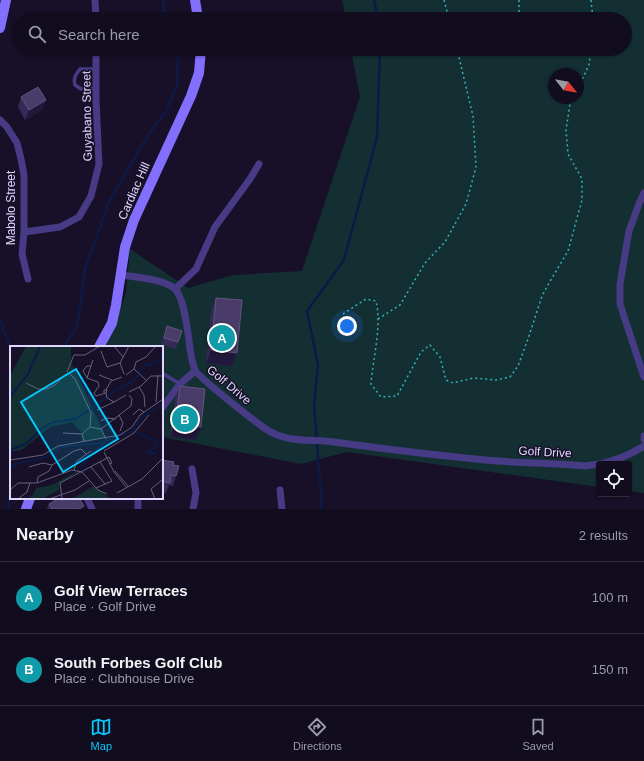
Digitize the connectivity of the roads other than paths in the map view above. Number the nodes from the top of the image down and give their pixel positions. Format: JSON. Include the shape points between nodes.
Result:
{"nodes":[{"id":1,"x":6,"y":0,"type":"edge"},
{"id":2,"x":95,"y":0,"type":"edge"},
{"id":3,"x":195,"y":0,"type":"edge"},
{"id":4,"x":96,"y":12,"type":"edge"},
{"id":5,"x":197,"y":12,"type":"edge"},
{"id":6,"x":0,"y":28,"type":"edge"},
{"id":7,"x":96,"y":56,"type":"edge"},
{"id":8,"x":200,"y":56,"type":"edge"},
{"id":9,"x":96,"y":69,"type":"junction"},
{"id":10,"x":96,"y":88,"type":"junction"},
{"id":11,"x":0,"y":120,"type":"edge"},
{"id":12,"x":259,"y":164,"type":"dead end"},
{"id":13,"x":644,"y":193,"type":"edge"},
{"id":14,"x":24,"y":232,"type":"junction"},
{"id":15,"x":122,"y":276,"type":"junction"},
{"id":16,"x":28,"y":279,"type":"dead end"},
{"id":17,"x":175,"y":289,"type":"junction"},
{"id":18,"x":100,"y":346,"type":"edge"},
{"id":19,"x":196,"y":371,"type":"junction"},
{"id":20,"x":163,"y":374,"type":"edge"},
{"id":21,"x":644,"y":376,"type":"edge"},
{"id":22,"x":180,"y":384,"type":"junction"},
{"id":23,"x":163,"y":407,"type":"edge"},
{"id":24,"x":644,"y":446,"type":"edge"},
{"id":25,"x":614,"y":461,"type":"edge"},
{"id":26,"x":596,"y":465,"type":"edge"},
{"id":27,"x":192,"y":469,"type":"dead end"},
{"id":28,"x":280,"y":490,"type":"dead end"},
{"id":29,"x":30,"y":499,"type":"edge"},
{"id":30,"x":87,"y":499,"type":"edge"},
{"id":31,"x":26,"y":509,"type":"edge"},
{"id":32,"x":92,"y":509,"type":"edge"},
{"id":33,"x":193,"y":509,"type":"edge"},
{"id":34,"x":282,"y":509,"type":"edge"}],
"edges":[{"from":1,"to":6,"type":"main road"},
{"from":2,"to":4,"type":"street"},
{"from":3,"to":5,"type":"main road"},
{"from":7,"to":9,"type":"street","name":"Guyabano Street"},
{"from":8,"to":15,"type":"main road","name":"Cardiac Hill","via":[[199,73],[191,96],[134,220],[125,247]]},
{"from":9,"to":10,"type":"street","name":"Guyabano Street"},
{"from":9,"to":10,"type":"lane","via":[[80,69],[74,81],[81,89]]},
{"from":10,"to":14,"type":"street","name":"Guyabano Street","via":[[100,164],[91,196],[79,217],[60,227]]},
{"from":11,"to":14,"type":"street","name":"Mabolo Street","via":[[18,143],[24,176]]},
{"from":12,"to":17,"type":"street","via":[[215,227],[196,269]]},
{"from":13,"to":21,"type":"street","via":[[629,231],[620,284],[620,304]]},
{"from":14,"to":16,"type":"street","name":"Mabolo Street","via":[[22,254]]},
{"from":15,"to":17,"type":"street","via":[[139,277]]},
{"from":15,"to":18,"type":"main road","name":"Cardiac Hill","via":[[112,323]]},
{"from":17,"to":19,"type":"street","name":"Golf Drive","via":[[182,303]]},
{"from":19,"to":22,"type":"street"},
{"from":19,"to":26,"type":"street","name":"Golf Drive","via":[[206,382],[269,431],[284,438],[486,460]]},
{"from":20,"to":22,"type":"lane"},
{"from":22,"to":23,"type":"street"},
{"from":24,"to":25,"type":"street","name":"Golf Drive","via":[[631,455]]},
{"from":27,"to":33,"type":"street","via":[[196,493]]},
{"from":28,"to":34,"type":"street"},
{"from":29,"to":31,"type":"main road"},
{"from":30,"to":32,"type":"street"}]}
